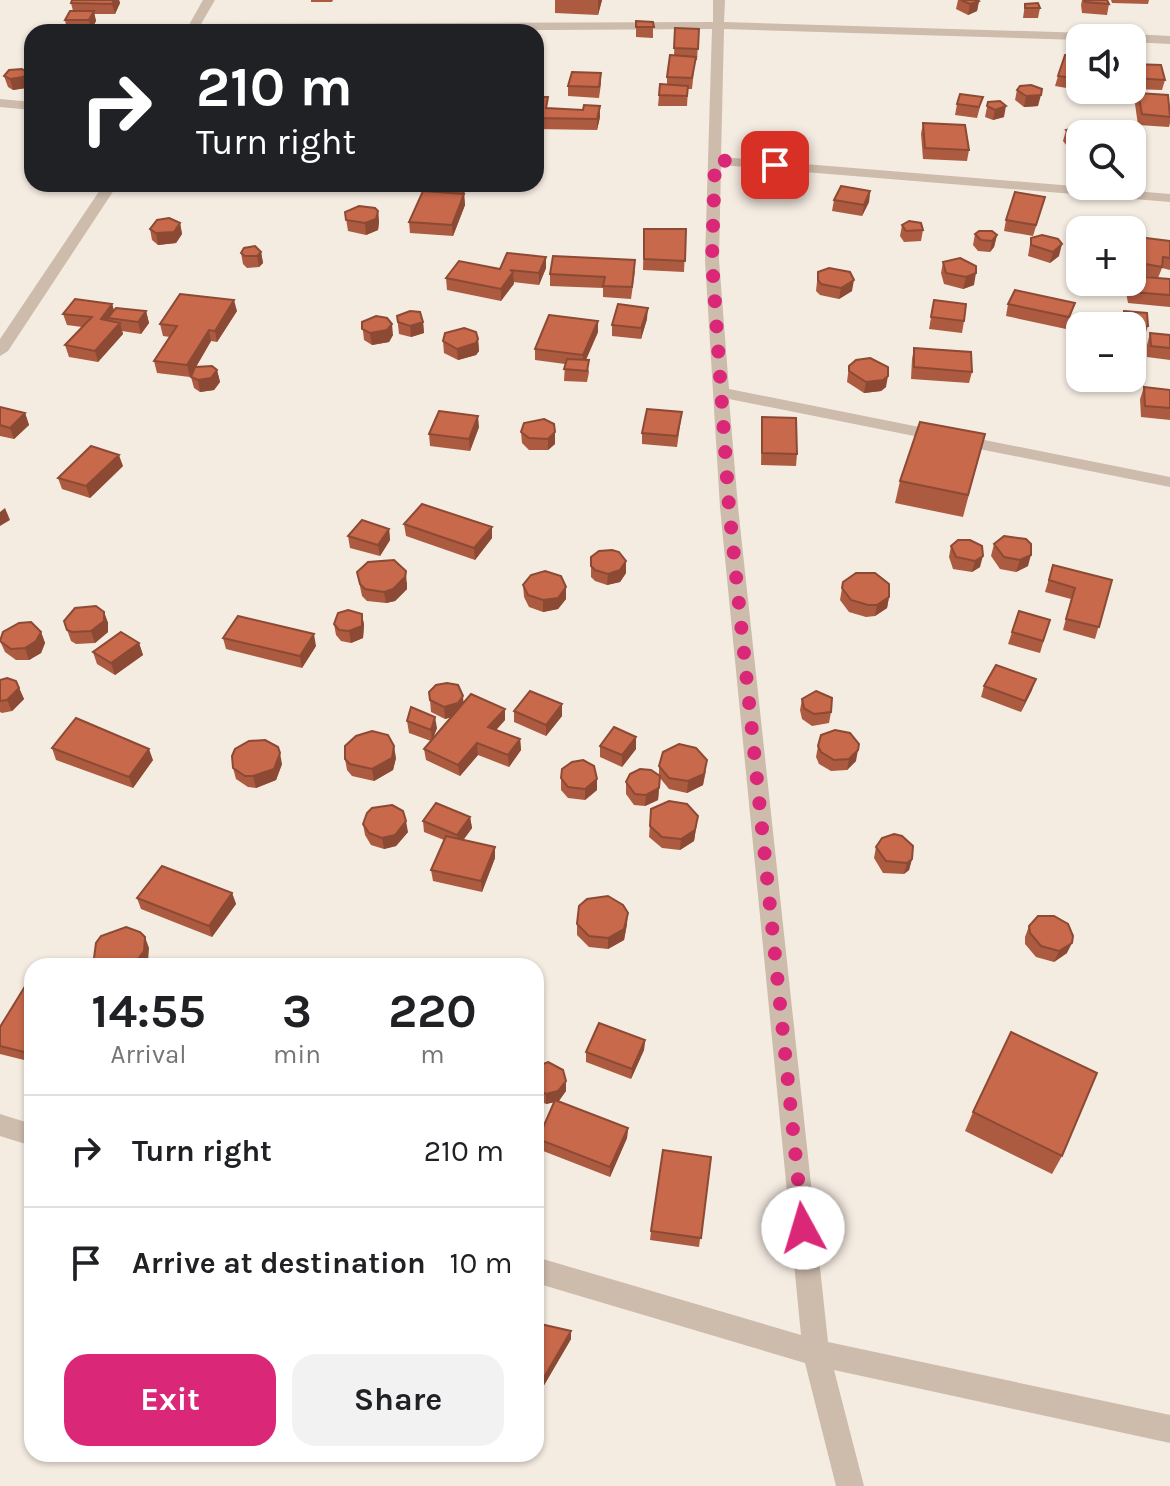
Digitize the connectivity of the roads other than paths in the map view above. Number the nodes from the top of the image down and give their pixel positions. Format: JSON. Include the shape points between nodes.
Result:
{"nodes":[{"id":1,"x":209,"y":0,"type":"edge"},
{"id":2,"x":719,"y":0,"type":"edge"},
{"id":3,"x":195,"y":24,"type":"edge"},
{"id":4,"x":719,"y":25,"type":"junction"},
{"id":5,"x":544,"y":27,"type":"edge"},
{"id":6,"x":1066,"y":36,"type":"edge"},
{"id":7,"x":1146,"y":39,"type":"edge"},
{"id":8,"x":1170,"y":40,"type":"edge"},
{"id":9,"x":0,"y":103,"type":"edge"},
{"id":10,"x":24,"y":105,"type":"edge"},
{"id":11,"x":715,"y":160,"type":"junction"},
{"id":12,"x":106,"y":192,"type":"edge"},
{"id":13,"x":1170,"y":198,"type":"edge"},
{"id":14,"x":0,"y":351,"type":"edge"},
{"id":15,"x":721,"y":392,"type":"junction"},
{"id":16,"x":1169,"y":485,"type":"edge"},
{"id":17,"x":0,"y":1125,"type":"edge"},
{"id":18,"x":24,"y":1132,"type":"edge"},
{"id":19,"x":544,"y":1272,"type":"edge"},
{"id":20,"x":816,"y":1353,"type":"junction"},
{"id":21,"x":1170,"y":1429,"type":"edge"},
{"id":22,"x":850,"y":1486,"type":"edge"}],
"edges":[{"from":1,"to":3,"type":"street"},
{"from":2,"to":4,"type":"street"},
{"from":4,"to":5,"type":"street"},
{"from":4,"to":6,"type":"street"},
{"from":4,"to":11,"type":"street"},
{"from":7,"to":8,"type":"street"},
{"from":9,"to":10,"type":"street"},
{"from":11,"to":13,"type":"street"},
{"from":11,"to":15,"type":"street","via":[[712,260]]},
{"from":12,"to":14,"type":"street"},
{"from":15,"to":16,"type":"street"},
{"from":15,"to":20,"type":"street"},
{"from":17,"to":18,"type":"street"},
{"from":19,"to":20,"type":"street"},
{"from":20,"to":21,"type":"street"},
{"from":20,"to":22,"type":"street"}]}
